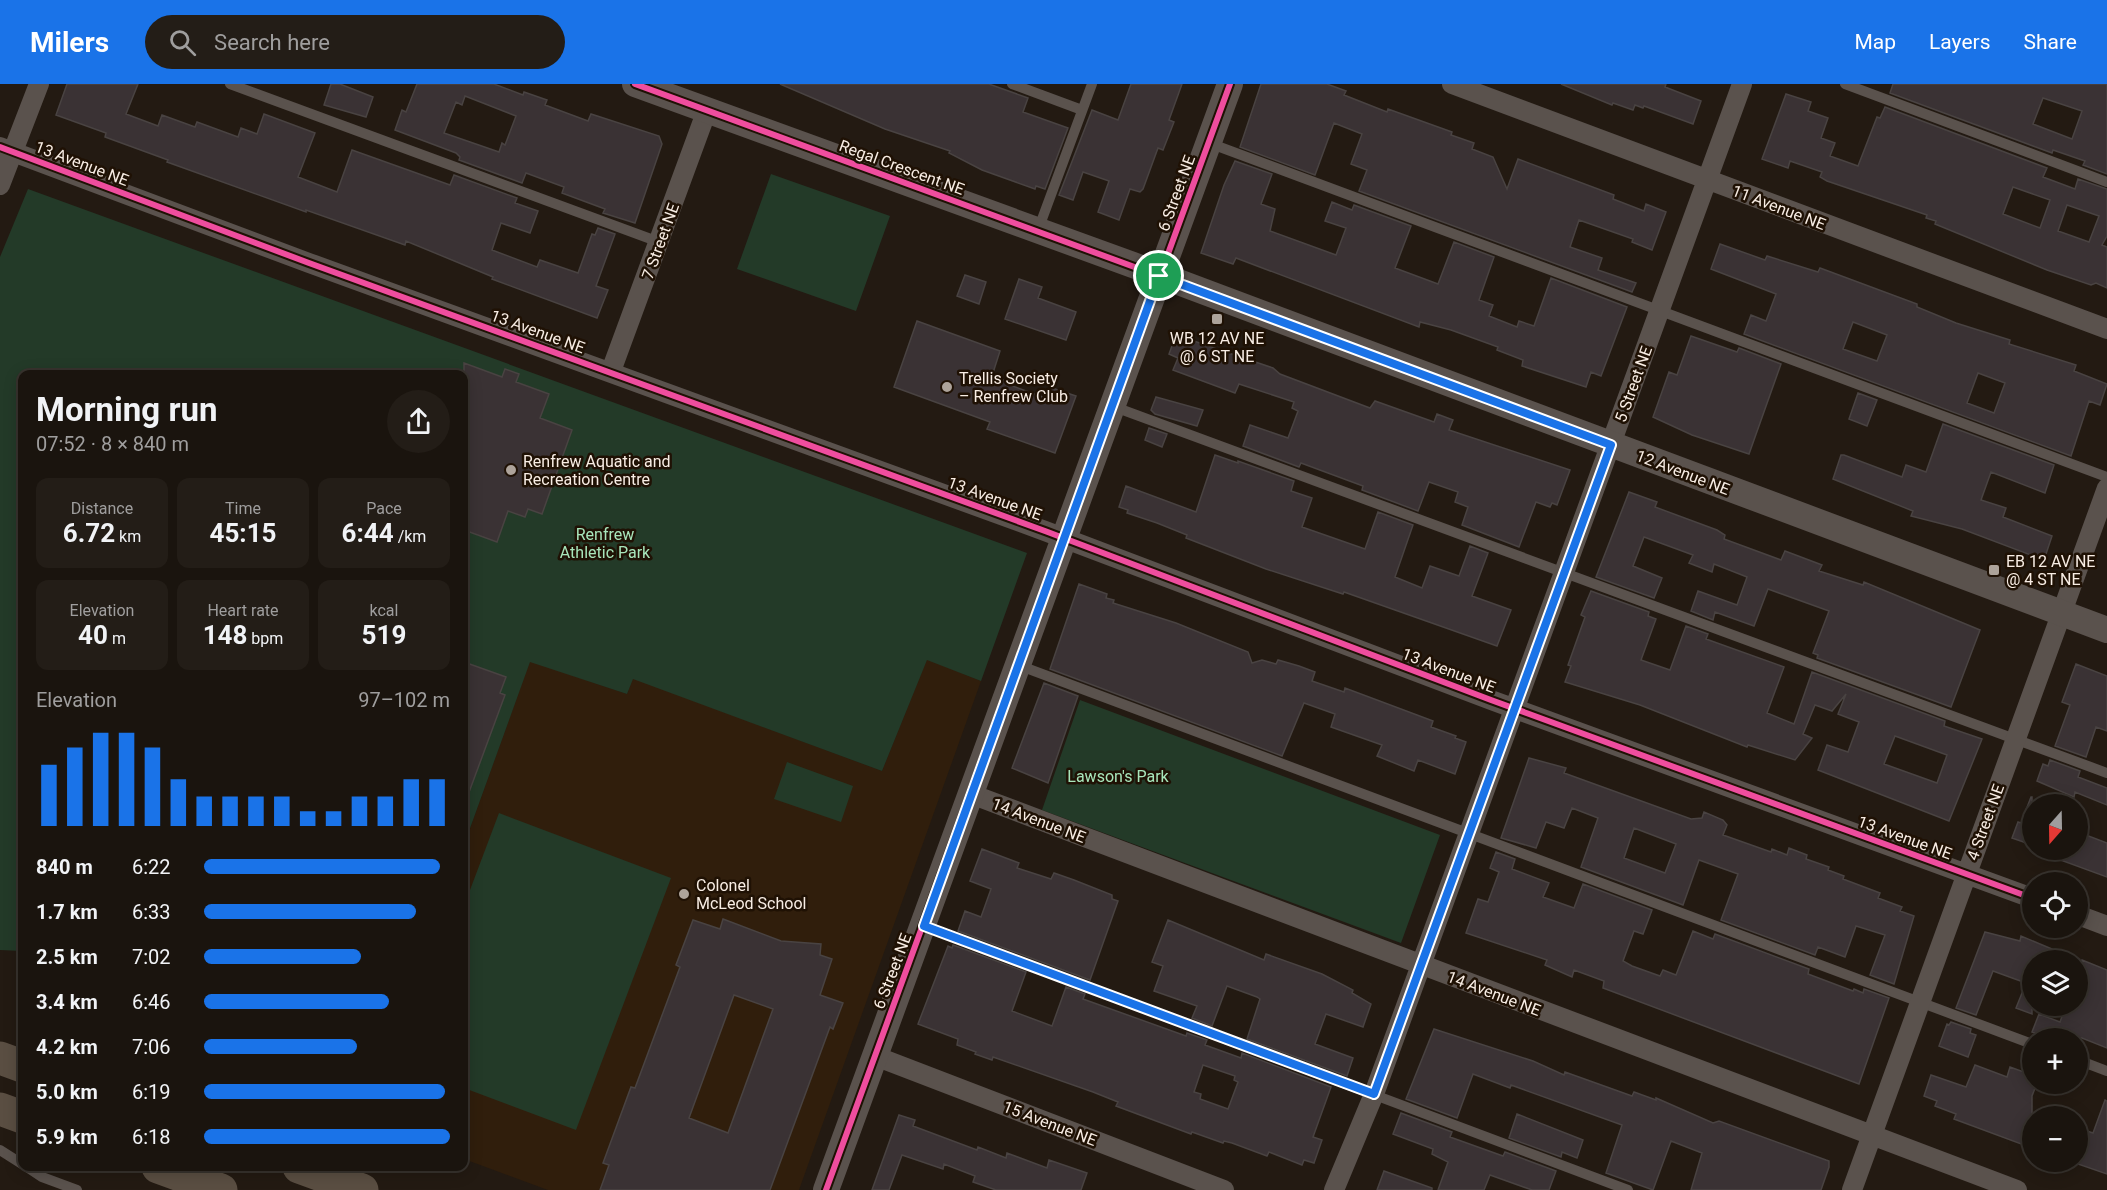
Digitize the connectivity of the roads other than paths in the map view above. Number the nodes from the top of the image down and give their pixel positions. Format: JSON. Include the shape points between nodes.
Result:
{"nodes":[{"id":1,"x":39,"y":84,"type":"edge"},
{"id":2,"x":230,"y":84,"type":"edge"},
{"id":3,"x":635,"y":84,"type":"edge"},
{"id":4,"x":1012,"y":84,"type":"edge"},
{"id":5,"x":1092,"y":84,"type":"edge"},
{"id":6,"x":1230,"y":84,"type":"edge"},
{"id":7,"x":1452,"y":84,"type":"edge"},
{"id":8,"x":1742,"y":84,"type":"edge"},
{"id":9,"x":1845,"y":84,"type":"edge"},
{"id":10,"x":707,"y":110,"type":"junction"},
{"id":11,"x":1082,"y":110,"type":"junction"},
{"id":12,"x":1209,"y":142,"type":"junction"},
{"id":13,"x":7,"y":150,"type":"edge"},
{"id":14,"x":1707,"y":180,"type":"junction"},
{"id":15,"x":2107,"y":182,"type":"edge"},
{"id":16,"x":0,"y":185,"type":"edge"},
{"id":17,"x":1038,"y":231,"type":"junction"},
{"id":18,"x":659,"y":242,"type":"junction"},
{"id":19,"x":1159,"y":276,"type":"junction"},
{"id":20,"x":1659,"y":312,"type":"junction"},
{"id":21,"x":2107,"y":329,"type":"edge"},
{"id":22,"x":611,"y":371,"type":"junction"},
{"id":23,"x":1112,"y":406,"type":"junction"},
{"id":24,"x":1611,"y":445,"type":"junction"},
{"id":25,"x":2107,"y":477,"type":"edge"},
{"id":26,"x":2107,"y":488,"type":"edge"},
{"id":27,"x":1065,"y":539,"type":"junction"},
{"id":28,"x":1565,"y":575,"type":"junction"},
{"id":29,"x":2061,"y":613,"type":"junction"},
{"id":30,"x":2107,"y":630,"type":"edge"},
{"id":31,"x":1018,"y":665,"type":"junction"},
{"id":32,"x":1515,"y":709,"type":"junction"},
{"id":33,"x":2015,"y":739,"type":"junction"},
{"id":34,"x":2107,"y":773,"type":"edge"},
{"id":35,"x":971,"y":794,"type":"junction"},
{"id":36,"x":1468,"y":833,"type":"junction"},
{"id":37,"x":1966,"y":874,"type":"junction"},
{"id":38,"x":2022,"y":894,"type":"edge"},
{"id":39,"x":2088,"y":919,"type":"edge"},
{"id":40,"x":924,"y":926,"type":"junction"},
{"id":41,"x":2107,"y":926,"type":"edge"},
{"id":42,"x":1421,"y":965,"type":"junction"},
{"id":43,"x":1921,"y":1002,"type":"junction"},
{"id":44,"x":2022,"y":1040,"type":"edge"},
{"id":45,"x":875,"y":1056,"type":"junction"},
{"id":46,"x":0,"y":1058,"type":"edge"},
{"id":47,"x":2088,"y":1064,"type":"edge"},
{"id":48,"x":18,"y":1065,"type":"edge"},
{"id":49,"x":2107,"y":1071,"type":"edge"},
{"id":50,"x":1374,"y":1094,"type":"junction"},
{"id":51,"x":0,"y":1109,"type":"edge"},
{"id":52,"x":18,"y":1116,"type":"edge"},
{"id":53,"x":1872,"y":1136,"type":"junction"},
{"id":54,"x":0,"y":1150,"type":"edge"},
{"id":55,"x":18,"y":1161,"type":"edge"},
{"id":56,"x":33,"y":1171,"type":"edge"},
{"id":57,"x":169,"y":1171,"type":"edge"},
{"id":58,"x":310,"y":1171,"type":"edge"},
{"id":59,"x":828,"y":1189,"type":"edge"},
{"id":60,"x":77,"y":1190,"type":"edge"},
{"id":61,"x":221,"y":1190,"type":"edge"},
{"id":62,"x":362,"y":1190,"type":"edge"},
{"id":63,"x":1224,"y":1190,"type":"edge"},
{"id":64,"x":1334,"y":1190,"type":"edge"},
{"id":65,"x":1628,"y":1190,"type":"edge"},
{"id":66,"x":1852,"y":1190,"type":"edge"},
{"id":67,"x":2018,"y":1190,"type":"edge"}],
"edges":[{"from":1,"to":13,"type":"street"},
{"from":2,"to":18,"type":"lane"},
{"from":3,"to":10,"type":"street","name":"Regal Crescent NE"},
{"from":4,"to":11,"type":"lane"},
{"from":5,"to":11,"type":"lane"},
{"from":6,"to":12,"type":"street","name":"6 Street NE"},
{"from":7,"to":14,"type":"street","name":"11 Avenue NE"},
{"from":8,"to":14,"type":"street","name":"5 Street NE"},
{"from":9,"to":15,"type":"lane"},
{"from":10,"to":17,"type":"street","name":"Regal Crescent NE"},
{"from":10,"to":18,"type":"street","name":"7 Street NE"},
{"from":11,"to":17,"type":"lane"},
{"from":12,"to":19,"type":"street","name":"6 Street NE"},
{"from":12,"to":20,"type":"lane"},
{"from":13,"to":16,"type":"street"},
{"from":13,"to":22,"type":"street","name":"13 Avenue NE"},
{"from":14,"to":20,"type":"street","name":"5 Street NE"},
{"from":14,"to":21,"type":"street","name":"11 Avenue NE"},
{"from":17,"to":19,"type":"street","name":"Regal Crescent NE"},
{"from":18,"to":22,"type":"street","name":"7 Street NE"},
{"from":19,"to":23,"type":"street","name":"6 Street NE"},
{"from":19,"to":24,"type":"street","name":"12 Avenue NE"},
{"from":20,"to":24,"type":"street","name":"5 Street NE"},
{"from":20,"to":25,"type":"lane"},
{"from":22,"to":27,"type":"street","name":"13 Avenue NE"},
{"from":23,"to":27,"type":"street","name":"6 Street NE"},
{"from":23,"to":28,"type":"lane"},
{"from":24,"to":28,"type":"street","name":"5 Street NE"},
{"from":24,"to":29,"type":"street","name":"12 Avenue NE"},
{"from":26,"to":29,"type":"street","name":"4 Street NE"},
{"from":27,"to":31,"type":"street","name":"6 Street NE"},
{"from":27,"to":32,"type":"street","name":"13 Avenue NE"},
{"from":28,"to":32,"type":"street","name":"5 Street NE"},
{"from":28,"to":33,"type":"lane"},
{"from":29,"to":30,"type":"street","name":"12 Avenue NE"},
{"from":29,"to":33,"type":"street","name":"4 Street NE"},
{"from":31,"to":35,"type":"street","name":"6 Street NE"},
{"from":31,"to":36,"type":"lane"},
{"from":32,"to":36,"type":"street","name":"5 Street NE"},
{"from":32,"to":37,"type":"street","name":"13 Avenue NE"},
{"from":33,"to":34,"type":"lane"},
{"from":33,"to":37,"type":"street","name":"4 Street NE"},
{"from":35,"to":40,"type":"street","name":"6 Street NE"},
{"from":35,"to":42,"type":"street","name":"14 Avenue NE"},
{"from":36,"to":42,"type":"street","name":"5 Street NE"},
{"from":36,"to":43,"type":"lane"},
{"from":37,"to":38,"type":"street","name":"13 Avenue NE"},
{"from":37,"to":43,"type":"street","name":"4 Street NE"},
{"from":39,"to":41,"type":"street"},
{"from":40,"to":45,"type":"street","name":"6 Street NE"},
{"from":40,"to":50,"type":"lane"},
{"from":42,"to":50,"type":"street","name":"5 Street NE"},
{"from":42,"to":53,"type":"street","name":"14 Avenue NE"},
{"from":43,"to":44,"type":"lane"},
{"from":43,"to":53,"type":"street","name":"4 Street NE"},
{"from":45,"to":59,"type":"street","name":"6 Street NE"},
{"from":45,"to":63,"type":"street","name":"15 Avenue NE"},
{"from":46,"to":48,"type":"highway"},
{"from":47,"to":49,"type":"lane"},
{"from":50,"to":64,"type":"street","name":"5 Street NE"},
{"from":50,"to":65,"type":"lane"},
{"from":51,"to":52,"type":"highway"},
{"from":53,"to":66,"type":"street","name":"4 Street NE"},
{"from":53,"to":67,"type":"street","name":"14 Avenue NE"},
{"from":54,"to":55,"type":"lane"},
{"from":56,"to":60,"type":"lane"},
{"from":57,"to":61,"type":"highway"},
{"from":58,"to":62,"type":"highway"}]}
